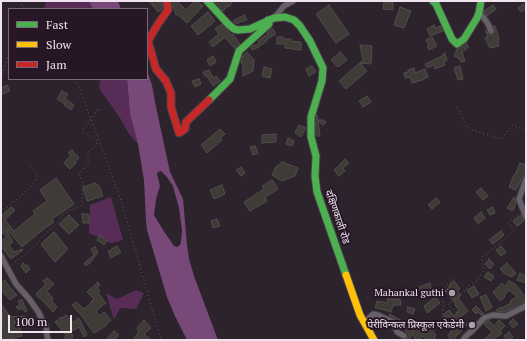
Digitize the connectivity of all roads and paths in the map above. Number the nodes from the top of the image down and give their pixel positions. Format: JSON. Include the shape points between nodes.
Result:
{"nodes":[{"id":1,"x":167,"y":1,"type":"edge"},
{"id":2,"x":207,"y":1,"type":"edge"},
{"id":3,"x":293,"y":1,"type":"edge"},
{"id":4,"x":433,"y":1,"type":"edge"},
{"id":5,"x":481,"y":1,"type":"edge"},
{"id":6,"x":479,"y":13,"type":"junction"},
{"id":7,"x":271,"y":19,"type":"junction"},
{"id":8,"x":491,"y":31,"type":"dead end"},
{"id":9,"x":8,"y":56,"type":"edge"},
{"id":10,"x":1,"y":78,"type":"edge"},
{"id":11,"x":76,"y":80,"type":"edge"},
{"id":12,"x":457,"y":107,"type":"dead end"},
{"id":13,"x":101,"y":110,"type":"dead end"},
{"id":14,"x":91,"y":119,"type":"junction"},
{"id":15,"x":526,"y":131,"type":"edge"},
{"id":16,"x":29,"y":164,"type":"dead end"},
{"id":17,"x":526,"y":179,"type":"edge"},
{"id":18,"x":523,"y":210,"type":"junction"},
{"id":19,"x":1,"y":213,"type":"edge"},
{"id":20,"x":526,"y":217,"type":"edge"},
{"id":21,"x":1,"y":256,"type":"edge"},
{"id":22,"x":8,"y":270,"type":"junction"},
{"id":23,"x":455,"y":278,"type":"dead end"},
{"id":24,"x":526,"y":306,"type":"edge"},
{"id":25,"x":365,"y":324,"type":"junction"},
{"id":26,"x":472,"y":331,"type":"junction"},
{"id":27,"x":404,"y":336,"type":"dead end"},
{"id":28,"x":48,"y":340,"type":"edge"},
{"id":29,"x":161,"y":340,"type":"edge"},
{"id":30,"x":374,"y":340,"type":"edge"},
{"id":31,"x":431,"y":340,"type":"edge"},
{"id":32,"x":463,"y":340,"type":"edge"}],
"edges":[{"from":1,"to":7,"type":"main road","via":[[168,10],[148,41],[156,69],[166,81],[171,93],[171,107],[180,134],[185,129],[186,122],[230,79],[239,51]]},
{"from":2,"to":7,"type":"main road","via":[[234,29],[250,29]]},
{"from":3,"to":7,"type":"street"},
{"from":4,"to":6,"type":"main road","via":[[457,44],[468,34]]},
{"from":5,"to":6,"type":"main road"},
{"from":6,"to":8,"type":"street"},
{"from":7,"to":25,"type":"main road","name":"दक्षिणकाली रोड","via":[[285,17],[294,20],[310,41],[322,68],[322,81],[311,117],[317,192]]},
{"from":9,"to":10,"type":"path"},
{"from":11,"to":14,"type":"path"},
{"from":12,"to":15,"type":"path","via":[[466,126],[472,130],[501,138],[513,125]]},
{"from":13,"to":14,"type":"path","via":[[96,110]]},
{"from":14,"to":22,"type":"path","via":[[82,130],[98,142],[86,154],[88,163],[79,174],[83,183],[82,205],[63,215],[38,243]]},
{"from":14,"to":29,"type":"path","via":[[120,197]]},
{"from":16,"to":19,"type":"path","via":[[37,173],[36,180]]},
{"from":17,"to":18,"type":"street","via":[[519,199]]},
{"from":18,"to":20,"type":"street"},
{"from":18,"to":26,"type":"path","via":[[508,222],[515,229],[482,257],[484,270],[477,280],[448,305],[467,322]]},
{"from":21,"to":22,"type":"street"},
{"from":22,"to":28,"type":"street","via":[[46,326]]},
{"from":23,"to":31,"type":"path","via":[[444,287],[443,320]]},
{"from":24,"to":26,"type":"street","via":[[506,316],[493,315],[484,318]]},
{"from":25,"to":27,"type":"street","via":[[373,314],[378,315],[394,322],[397,332]]},
{"from":25,"to":30,"type":"main road","name":"दक्षिणकाली रोड"},
{"from":26,"to":32,"type":"street"}]}
